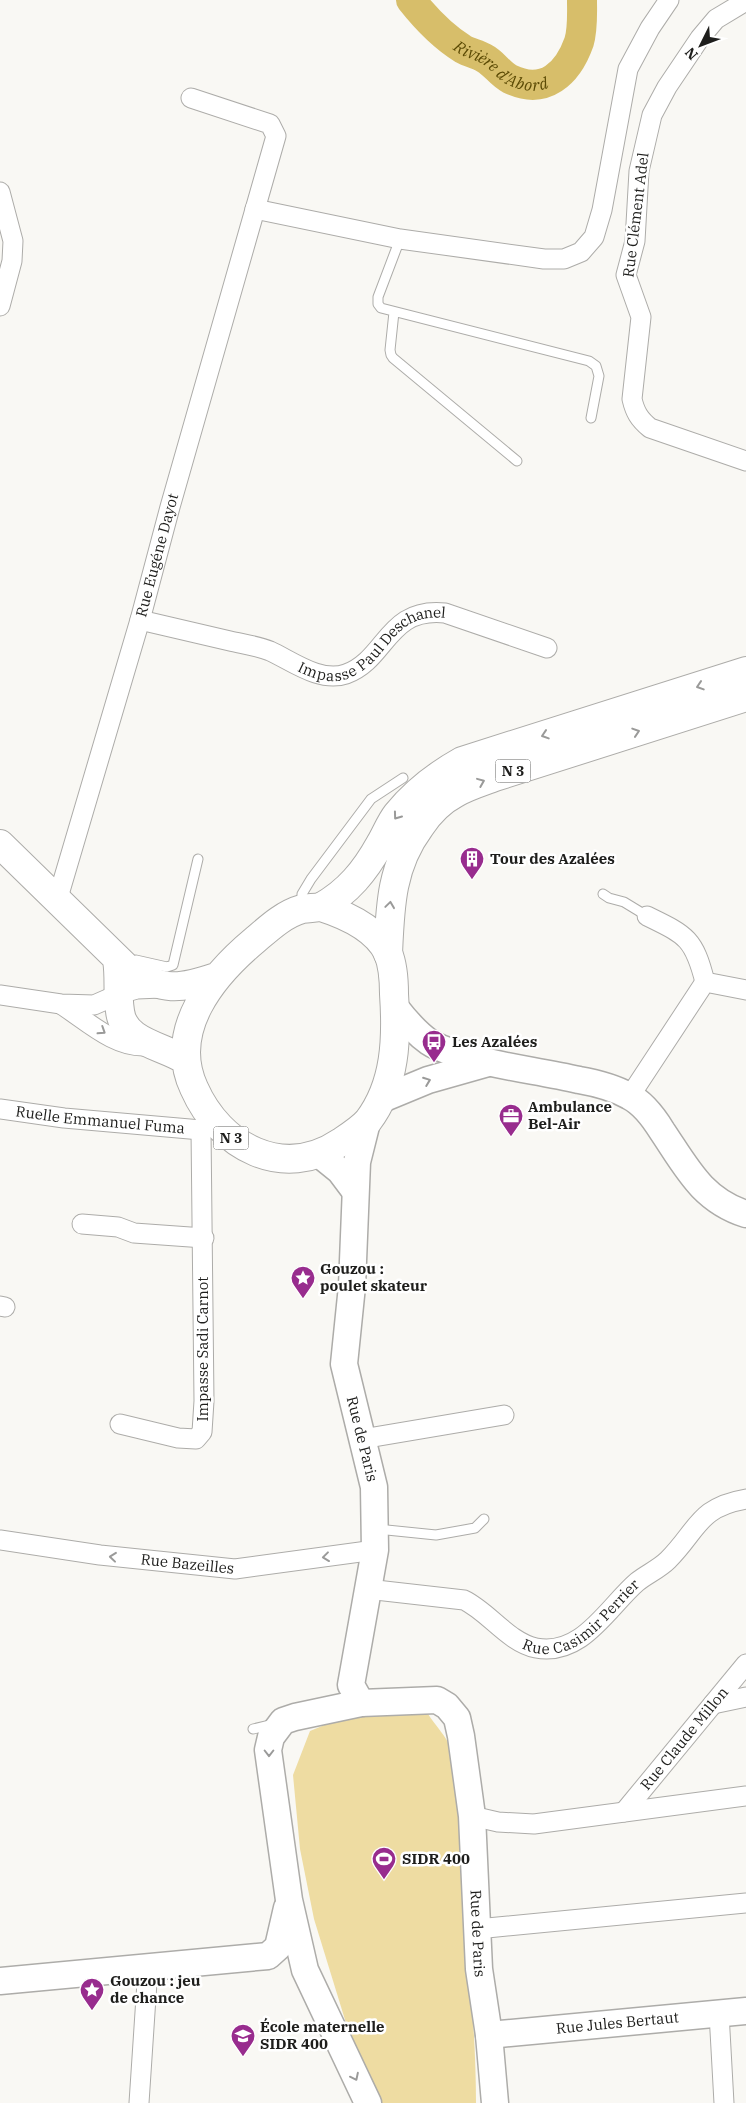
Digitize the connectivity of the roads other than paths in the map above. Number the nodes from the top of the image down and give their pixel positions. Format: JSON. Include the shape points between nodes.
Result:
{"nodes":[{"id":1,"x":669,"y":0,"type":"edge"},
{"id":2,"x":746,"y":1,"type":"edge"},
{"id":3,"x":191,"y":98,"type":"dead end"},
{"id":4,"x":0,"y":192,"type":"edge"},
{"id":5,"x":255,"y":209,"type":"junction"},
{"id":6,"x":400,"y":239,"type":"junction"},
{"id":7,"x":0,"y":306,"type":"edge"},
{"id":8,"x":394,"y":312,"type":"junction"},
{"id":9,"x":590,"y":418,"type":"dead end"},
{"id":10,"x":517,"y":461,"type":"dead end"},
{"id":11,"x":746,"y":461,"type":"edge"},
{"id":12,"x":140,"y":620,"type":"junction"},
{"id":13,"x":547,"y":648,"type":"dead end"},
{"id":14,"x":746,"y":671,"type":"edge"},
{"id":15,"x":746,"y":697,"type":"edge"},
{"id":16,"x":403,"y":778,"type":"dead end"},
{"id":17,"x":0,"y":844,"type":"edge"},
{"id":18,"x":198,"y":859,"type":"dead end"},
{"id":19,"x":603,"y":894,"type":"dead end"},
{"id":20,"x":57,"y":901,"type":"junction"},
{"id":21,"x":312,"y":908,"type":"junction"},
{"id":22,"x":647,"y":916,"type":"joint"},
{"id":23,"x":388,"y":954,"type":"junction"},
{"id":24,"x":117,"y":960,"type":"junction"},
{"id":25,"x":216,"y":977,"type":"junction"},
{"id":26,"x":705,"y":982,"type":"junction"},
{"id":27,"x":165,"y":987,"type":"junction"},
{"id":28,"x":746,"y":990,"type":"edge"},
{"id":29,"x":0,"y":994,"type":"edge"},
{"id":30,"x":119,"y":994,"type":"junction"},
{"id":31,"x":61,"y":1004,"type":"junction"},
{"id":32,"x":395,"y":1007,"type":"junction"},
{"id":33,"x":152,"y":1045,"type":"junction"},
{"id":34,"x":185,"y":1060,"type":"junction"},
{"id":35,"x":488,"y":1063,"type":"junction"},
{"id":36,"x":630,"y":1096,"type":"junction"},
{"id":37,"x":382,"y":1100,"type":"junction"},
{"id":38,"x":0,"y":1109,"type":"edge"},
{"id":39,"x":367,"y":1122,"type":"junction"},
{"id":40,"x":206,"y":1125,"type":"junction"},
{"id":41,"x":319,"y":1154,"type":"junction"},
{"id":42,"x":355,"y":1192,"type":"junction"},
{"id":43,"x":746,"y":1214,"type":"edge"},
{"id":44,"x":82,"y":1224,"type":"dead end"},
{"id":45,"x":204,"y":1238,"type":"junction"},
{"id":46,"x":504,"y":1415,"type":"dead end"},
{"id":47,"x":120,"y":1424,"type":"dead end"},
{"id":48,"x":362,"y":1439,"type":"junction"},
{"id":49,"x":746,"y":1498,"type":"edge"},
{"id":50,"x":484,"y":1519,"type":"dead end"},
{"id":51,"x":375,"y":1539,"type":"junction"},
{"id":52,"x":0,"y":1540,"type":"edge"},
{"id":53,"x":367,"y":1589,"type":"junction"},
{"id":54,"x":746,"y":1664,"type":"edge"},
{"id":55,"x":356,"y":1694,"type":"junction"},
{"id":56,"x":746,"y":1697,"type":"edge"},
{"id":57,"x":713,"y":1704,"type":"junction"},
{"id":58,"x":284,"y":1721,"type":"junction"},
{"id":59,"x":253,"y":1729,"type":"dead end"},
{"id":60,"x":746,"y":1796,"type":"edge"},
{"id":61,"x":624,"y":1812,"type":"junction"},
{"id":62,"x":472,"y":1816,"type":"junction"},
{"id":63,"x":288,"y":1900,"type":"junction"},
{"id":64,"x":746,"y":1903,"type":"edge"},
{"id":65,"x":477,"y":1929,"type":"junction"},
{"id":66,"x":148,"y":1970,"type":"junction"},
{"id":67,"x":305,"y":1970,"type":"junction"},
{"id":68,"x":0,"y":1981,"type":"edge"},
{"id":69,"x":0,"y":1985,"type":"edge"},
{"id":70,"x":746,"y":2010,"type":"edge"},
{"id":71,"x":719,"y":2013,"type":"junction"},
{"id":72,"x":489,"y":2035,"type":"junction"},
{"id":73,"x":139,"y":2103,"type":"edge"},
{"id":74,"x":368,"y":2103,"type":"edge"},
{"id":75,"x":494,"y":2103,"type":"edge"},
{"id":76,"x":724,"y":2103,"type":"edge"}],
"edges":[{"from":1,"to":6,"type":"street","via":[[628,70],[602,210],[594,237],[581,252],[564,259],[544,259]]},
{"from":2,"to":11,"type":"street","name":"Rue Clément Adel","via":[[716,19],[690,51],[652,115],[639,171],[635,241],[626,275],[641,317],[632,399],[638,416],[650,428]]},
{"from":3,"to":5,"type":"street","name":"Rue Eugéne Dayot","via":[[270,124],[274,129],[276,136]]},
{"from":4,"to":7,"type":"street","via":[[13,241],[12,261]]},
{"from":5,"to":6,"type":"street"},
{"from":5,"to":12,"type":"street","name":"Rue Eugéne Dayot"},
{"from":6,"to":8,"type":"lane","via":[[378,297],[381,308]]},
{"from":8,"to":9,"type":"lane","via":[[589,362],[596,366],[599,376]]},
{"from":8,"to":10,"type":"lane","via":[[390,355]]},
{"from":12,"to":13,"type":"street","name":"Impasse Paul Deschanel","via":[[269,651],[315,673],[332,675],[358,668],[404,622],[430,611],[445,613]]},
{"from":12,"to":20,"type":"street","name":"Rue Eugéne Dayot"},
{"from":14,"to":21,"type":"main road","number":"N 3","one_way":true,"via":[[462,761],[449,768],[431,780],[396,815],[362,872],[345,892]]},
{"from":23,"to":15,"type":"main road","number":"N 3","one_way":true,"via":[[389,913],[394,884],[407,844],[436,807],[455,793],[494,777]]},
{"from":16,"to":21,"type":"lane","via":[[371,799],[322,863],[302,894]]},
{"from":17,"to":20,"type":"main road","number":"N 3"},
{"from":18,"to":24,"type":"lane","via":[[173,965],[153,965],[127,957]]},
{"from":19,"to":22,"type":"lane"},
{"from":20,"to":24,"type":"main road","number":"N 3"},
{"from":21,"to":23,"type":"main road","number":"N 3","via":[[343,914],[363,926]]},
{"from":21,"to":25,"type":"main road","number":"N 3","via":[[272,926]]},
{"from":22,"to":26,"type":"street","via":[[677,931],[691,944],[700,961]]},
{"from":23,"to":32,"type":"main road","number":"N 3","via":[[394,980]]},
{"from":24,"to":27,"type":"main road","number":"N 3","via":[[145,979]]},
{"from":24,"to":30,"type":"main road"},
{"from":25,"to":27,"type":"main road","number":"N 3","via":[[182,987]]},
{"from":25,"to":34,"type":"main road","number":"N 3","via":[[194,1016]]},
{"from":26,"to":28,"type":"street"},
{"from":26,"to":36,"type":"street"},
{"from":27,"to":30,"type":"street"},
{"from":29,"to":31,"type":"street"},
{"from":30,"to":31,"type":"street","via":[[94,1005]]},
{"from":30,"to":33,"type":"main road","via":[[120,1013],[129,1030]]},
{"from":31,"to":33,"type":"street","one_way":true,"via":[[118,1041],[135,1046]]},
{"from":32,"to":35,"type":"street","via":[[430,1043]]},
{"from":32,"to":37,"type":"main road","number":"N 3","via":[[393,1060]]},
{"from":33,"to":34,"type":"main road","via":[[176,1053]]},
{"from":34,"to":40,"type":"main road","number":"N 3"},
{"from":35,"to":36,"type":"street","via":[[604,1085]]},
{"from":37,"to":35,"type":"street","one_way":true,"via":[[428,1080]]},
{"from":36,"to":43,"type":"street","via":[[656,1122],[684,1164],[714,1200]]},
{"from":37,"to":39,"type":"main road","number":"N 3"},
{"from":38,"to":40,"type":"street","name":"Ruelle Emmanuel Fuma","via":[[64,1118]]},
{"from":39,"to":41,"type":"main road","number":"N 3"},
{"from":39,"to":42,"type":"street","name":"Rue de Paris","via":[[357,1162]]},
{"from":40,"to":41,"type":"main road","number":"N 3","via":[[263,1156],[299,1158]]},
{"from":40,"to":45,"type":"street","name":"Impasse Sadi Carnot"},
{"from":41,"to":42,"type":"street","via":[[340,1171]]},
{"from":42,"to":48,"type":"street","name":"Rue de Paris","via":[[352,1286],[344,1364]]},
{"from":44,"to":45,"type":"street","via":[[118,1227],[134,1233]]},
{"from":45,"to":47,"type":"street","name":"Impasse Sadi Carnot","via":[[202,1432],[196,1439],[178,1438]]},
{"from":46,"to":48,"type":"street"},
{"from":48,"to":51,"type":"street","name":"Rue de Paris","via":[[374,1487]]},
{"from":49,"to":53,"type":"street","name":"Rue Casimir Perrier","via":[[716,1507],[704,1516],[668,1560],[637,1582],[588,1633],[573,1643],[537,1648],[518,1640],[464,1600]]},
{"from":50,"to":51,"type":"lane","via":[[475,1528],[436,1535]]},
{"from":51,"to":52,"type":"street","name":"Rue Bazeilles","one_way":true,"via":[[235,1574]]},
{"from":51,"to":53,"type":"street","name":"Rue de Paris"},
{"from":53,"to":55,"type":"street","name":"Rue de Paris"},
{"from":54,"to":57,"type":"street","name":"Rue Claude Millon"},
{"from":55,"to":58,"type":"street"},
{"from":55,"to":62,"type":"street","name":"Rue de Paris","via":[[437,1700],[447,1706],[458,1718]]},
{"from":56,"to":57,"type":"street"},
{"from":57,"to":61,"type":"street","name":"Rue Claude Millon"},
{"from":58,"to":59,"type":"lane"},
{"from":58,"to":63,"type":"street","one_way":true,"via":[[271,1737],[268,1750]]},
{"from":60,"to":61,"type":"street","name":"Rue Claude Millon"},
{"from":61,"to":62,"type":"street","name":"Rue Claude Millon","via":[[534,1824],[498,1822]]},
{"from":62,"to":65,"type":"street","name":"Rue de Paris"},
{"from":63,"to":66,"type":"street","via":[[278,1947],[268,1956]]},
{"from":63,"to":67,"type":"street"},
{"from":64,"to":65,"type":"street"},
{"from":65,"to":72,"type":"street","name":"Rue de Paris","via":[[479,1969]]},
{"from":66,"to":67,"type":"street"},
{"from":66,"to":68,"type":"street"},
{"from":66,"to":69,"type":"street"},
{"from":66,"to":73,"type":"street"},
{"from":67,"to":74,"type":"street","one_way":true},
{"from":70,"to":71,"type":"street","name":"Rue Jules Bertaut"},
{"from":71,"to":72,"type":"street","name":"Rue Jules Bertaut"},
{"from":71,"to":76,"type":"street"},
{"from":72,"to":75,"type":"street","name":"Rue de Paris"}]}
